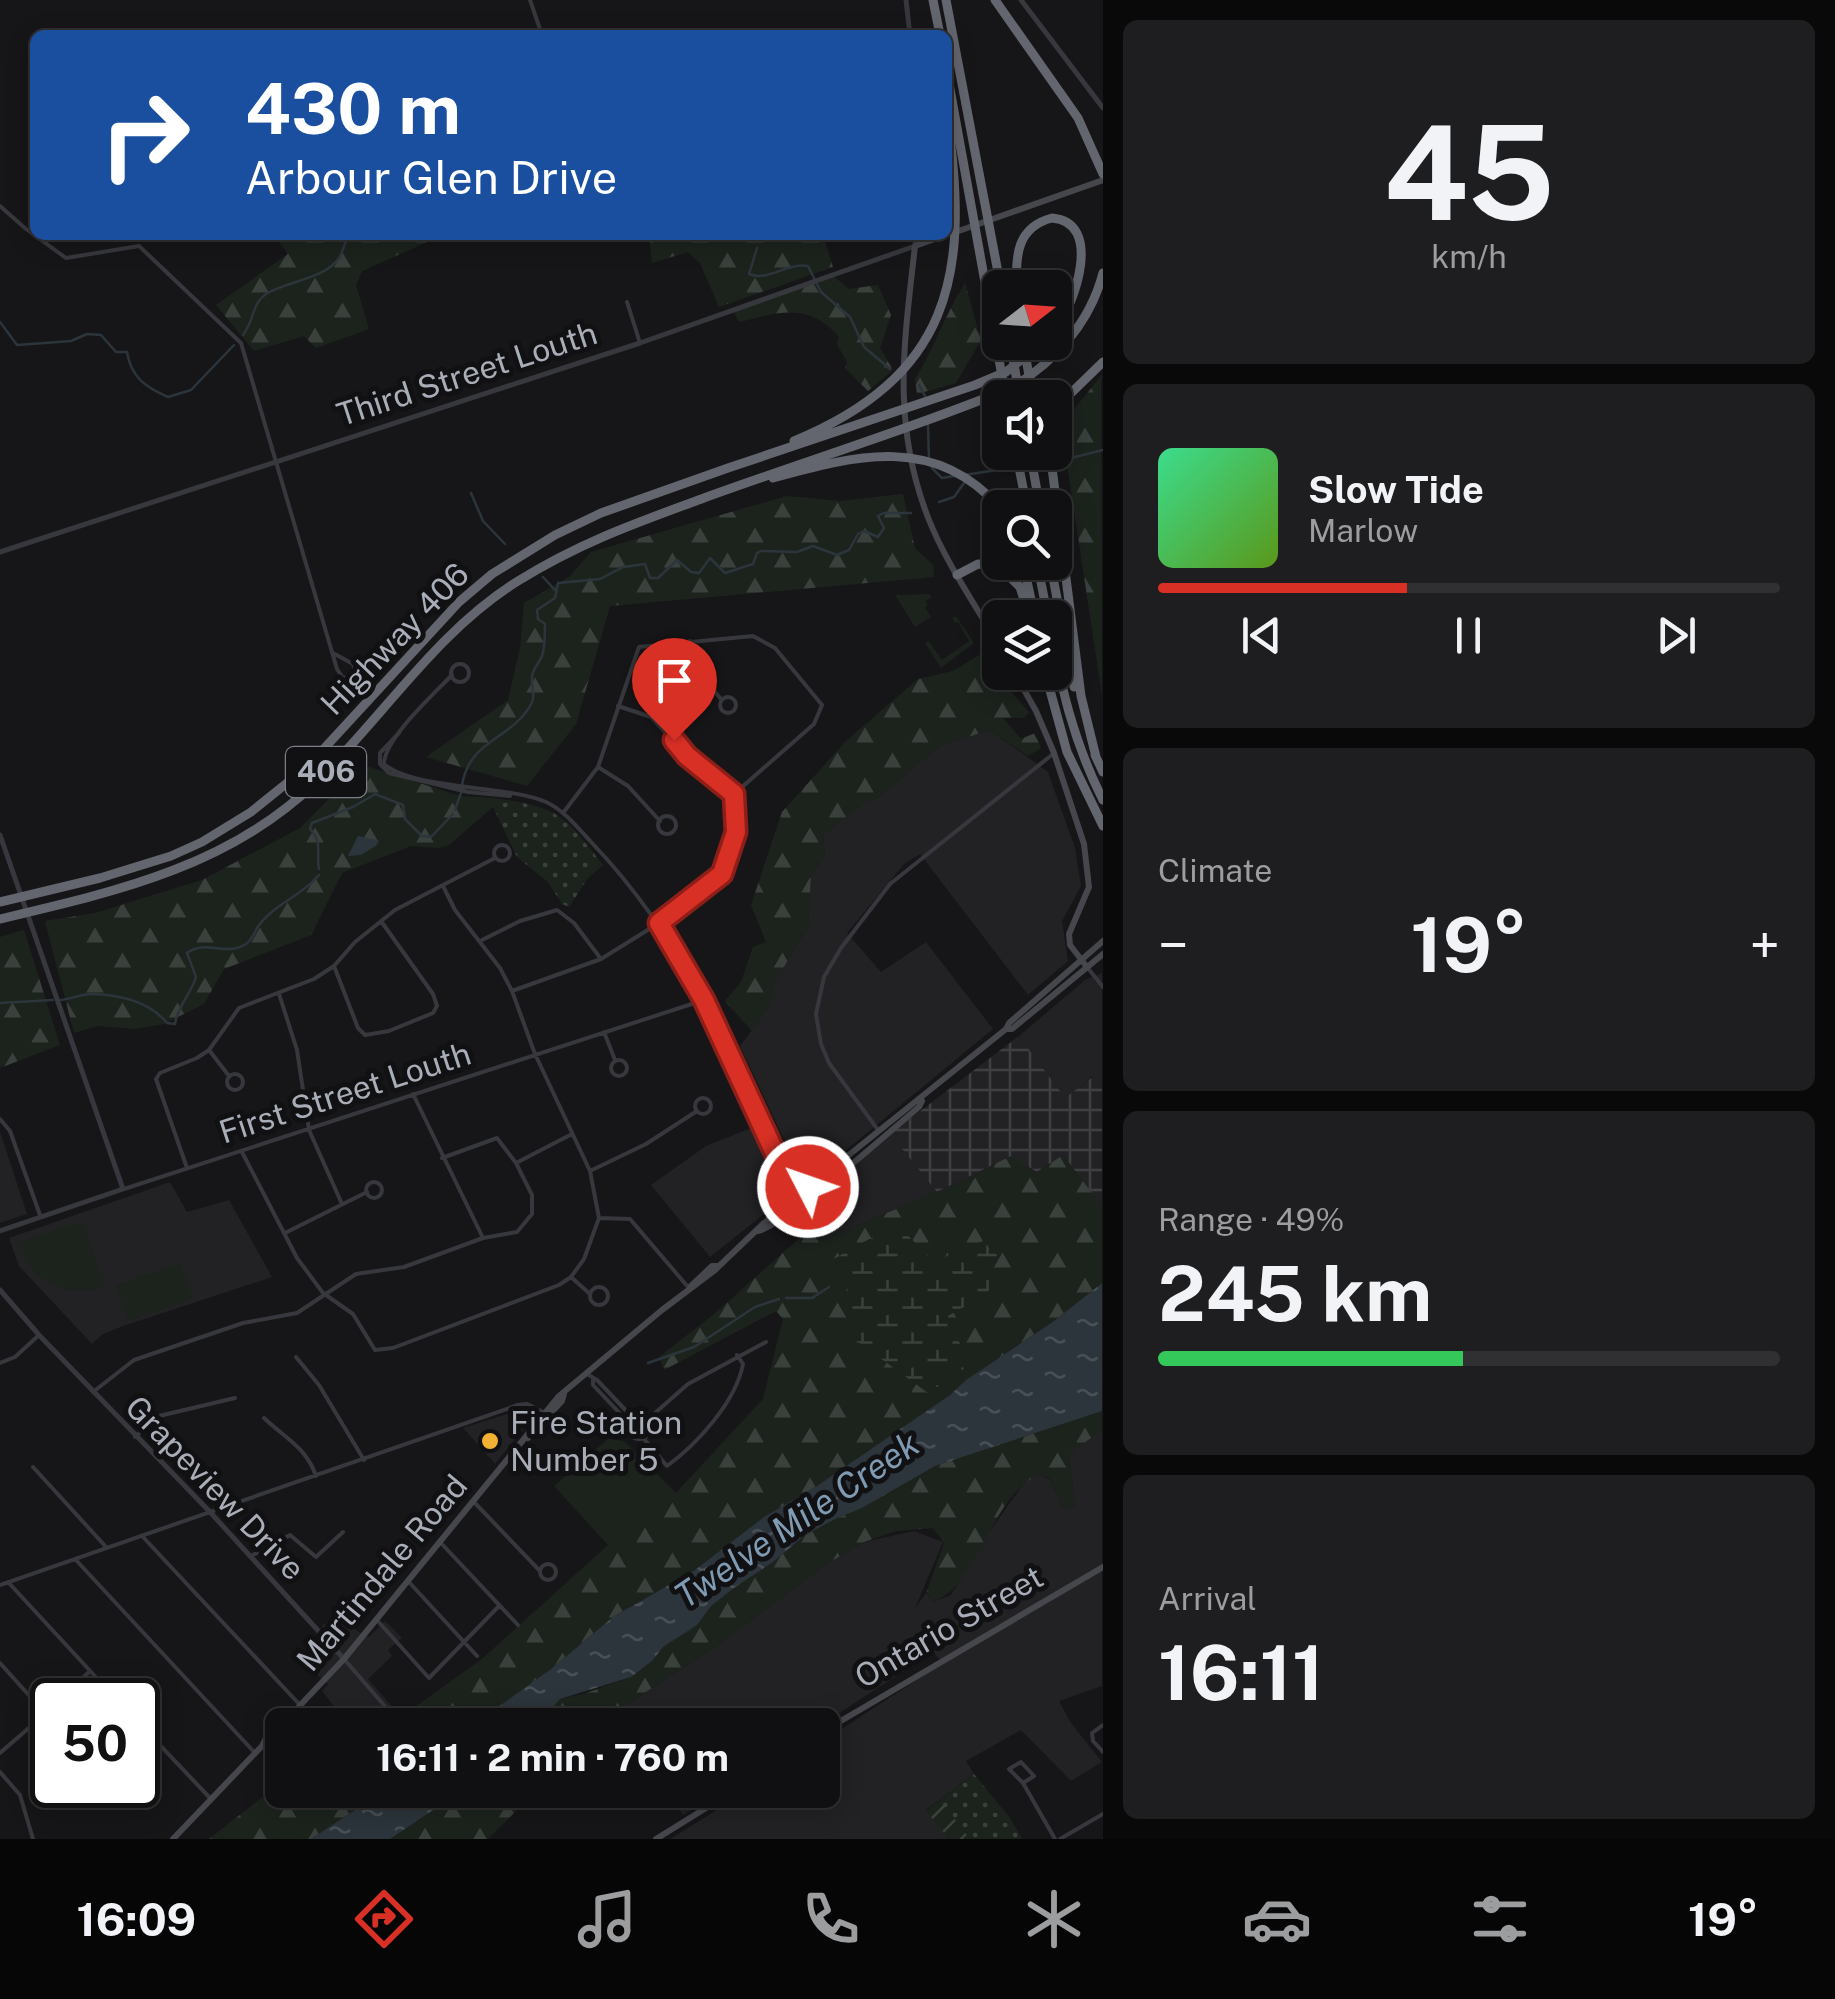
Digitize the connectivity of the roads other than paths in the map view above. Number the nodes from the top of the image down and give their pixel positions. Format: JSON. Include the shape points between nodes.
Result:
{"nodes":[{"id":1,"x":530,"y":0,"type":"edge"},
{"id":2,"x":906,"y":0,"type":"edge"},
{"id":3,"x":933,"y":0,"type":"edge"},
{"id":4,"x":946,"y":0,"type":"edge"},
{"id":5,"x":995,"y":0,"type":"edge"},
{"id":6,"x":1021,"y":0,"type":"edge"},
{"id":7,"x":540,"y":30,"type":"edge"},
{"id":8,"x":909,"y":30,"type":"edge"},
{"id":9,"x":939,"y":30,"type":"edge"},
{"id":10,"x":952,"y":30,"type":"edge"},
{"id":11,"x":952,"y":31,"type":"edge"},
{"id":12,"x":952,"y":100,"type":"edge"},
{"id":13,"x":1102,"y":108,"type":"edge"},
{"id":14,"x":952,"y":151,"type":"edge"},
{"id":15,"x":1102,"y":174,"type":"edge"},
{"id":16,"x":0,"y":206,"type":"edge"},
{"id":17,"x":30,"y":232,"type":"edge"},
{"id":18,"x":952,"y":233,"type":"edge"},
{"id":19,"x":41,"y":240,"type":"edge"},
{"id":20,"x":916,"y":240,"type":"edge"},
{"id":21,"x":932,"y":240,"type":"edge"},
{"id":22,"x":915,"y":246,"type":"junction"},
{"id":23,"x":997,"y":270,"type":"edge"},
{"id":24,"x":1018,"y":270,"type":"edge"},
{"id":25,"x":1102,"y":273,"type":"edge"},
{"id":26,"x":627,"y":302,"type":"dead end"},
{"id":27,"x":1072,"y":304,"type":"edge"},
{"id":28,"x":640,"y":343,"type":"junction"},
{"id":29,"x":1022,"y":360,"type":"edge"},
{"id":30,"x":1102,"y":362,"type":"edge"},
{"id":31,"x":1003,"y":380,"type":"edge"},
{"id":32,"x":1072,"y":395,"type":"edge"},
{"id":33,"x":276,"y":463,"type":"junction"},
{"id":34,"x":728,"y":468,"type":"junction"},
{"id":35,"x":985,"y":490,"type":"edge"},
{"id":36,"x":708,"y":496,"type":"junction"},
{"id":37,"x":0,"y":552,"type":"edge"},
{"id":38,"x":957,"y":574,"type":"junction"},
{"id":39,"x":1054,"y":580,"type":"edge"},
{"id":40,"x":1065,"y":580,"type":"edge"},
{"id":41,"x":1025,"y":600,"type":"edge"},
{"id":42,"x":982,"y":617,"type":"edge"},
{"id":43,"x":690,"y":640,"type":"junction"},
{"id":44,"x":333,"y":653,"type":"junction"},
{"id":45,"x":452,"y":675,"type":"dead end"},
{"id":46,"x":1024,"y":690,"type":"edge"},
{"id":47,"x":1050,"y":690,"type":"edge"},
{"id":48,"x":1063,"y":690,"type":"edge"},
{"id":49,"x":721,"y":699,"type":"dead end"},
{"id":50,"x":618,"y":706,"type":"junction"},
{"id":51,"x":1054,"y":753,"type":"junction"},
{"id":52,"x":1096,"y":757,"type":"junction"},
{"id":53,"x":598,"y":767,"type":"junction"},
{"id":54,"x":1102,"y":772,"type":"edge"},
{"id":55,"x":734,"y":794,"type":"junction"},
{"id":56,"x":1102,"y":800,"type":"edge"},
{"id":57,"x":563,"y":814,"type":"junction"},
{"id":58,"x":660,"y":821,"type":"dead end"},
{"id":59,"x":1102,"y":826,"type":"edge"},
{"id":60,"x":0,"y":835,"type":"edge"},
{"id":61,"x":496,"y":858,"type":"dead end"},
{"id":62,"x":443,"y":886,"type":"junction"},
{"id":63,"x":0,"y":902,"type":"edge"},
{"id":64,"x":0,"y":919,"type":"edge"},
{"id":65,"x":380,"y":921,"type":"junction"},
{"id":66,"x":659,"y":923,"type":"junction"},
{"id":67,"x":482,"y":940,"type":"junction"},
{"id":68,"x":1102,"y":941,"type":"edge"},
{"id":69,"x":1102,"y":954,"type":"edge"},
{"id":70,"x":601,"y":960,"type":"junction"},
{"id":71,"x":1082,"y":960,"type":"junction"},
{"id":72,"x":334,"y":966,"type":"junction"},
{"id":73,"x":1087,"y":967,"type":"junction"},
{"id":74,"x":1102,"y":988,"type":"edge"},
{"id":75,"x":512,"y":991,"type":"junction"},
{"id":76,"x":279,"y":992,"type":"junction"},
{"id":77,"x":704,"y":1000,"type":"junction"},
{"id":78,"x":1006,"y":1030,"type":"junction"},
{"id":79,"x":604,"y":1032,"type":"junction"},
{"id":80,"x":209,"y":1050,"type":"junction"},
{"id":81,"x":535,"y":1054,"type":"junction"},
{"id":82,"x":615,"y":1061,"type":"dead end"},
{"id":83,"x":230,"y":1076,"type":"dead end"},
{"id":84,"x":414,"y":1094,"type":"junction"},
{"id":85,"x":922,"y":1100,"type":"junction"},
{"id":86,"x":697,"y":1111,"type":"dead end"},
{"id":87,"x":0,"y":1118,"type":"edge"},
{"id":88,"x":309,"y":1130,"type":"junction"},
{"id":89,"x":878,"y":1130,"type":"junction"},
{"id":90,"x":572,"y":1134,"type":"junction"},
{"id":91,"x":242,"y":1152,"type":"junction"},
{"id":92,"x":442,"y":1158,"type":"junction"},
{"id":93,"x":516,"y":1163,"type":"junction"},
{"id":94,"x":187,"y":1168,"type":"junction"},
{"id":95,"x":590,"y":1171,"type":"junction"},
{"id":96,"x":123,"y":1189,"type":"junction"},
{"id":97,"x":367,"y":1192,"type":"dead end"},
{"id":98,"x":801,"y":1198,"type":"junction"},
{"id":99,"x":342,"y":1204,"type":"junction"},
{"id":100,"x":41,"y":1218,"type":"junction"},
{"id":101,"x":599,"y":1218,"type":"junction"},
{"id":102,"x":0,"y":1231,"type":"edge"},
{"id":103,"x":285,"y":1233,"type":"junction"},
{"id":104,"x":483,"y":1238,"type":"junction"},
{"id":105,"x":571,"y":1277,"type":"junction"},
{"id":106,"x":689,"y":1288,"type":"junction"},
{"id":107,"x":0,"y":1290,"type":"edge"},
{"id":108,"x":323,"y":1293,"type":"junction"},
{"id":109,"x":590,"y":1294,"type":"dead end"},
{"id":110,"x":38,"y":1335,"type":"junction"},
{"id":111,"x":766,"y":1342,"type":"dead end"},
{"id":112,"x":737,"y":1356,"type":"junction"},
{"id":113,"x":296,"y":1357,"type":"dead end"},
{"id":114,"x":0,"y":1363,"type":"edge"},
{"id":115,"x":586,"y":1373,"type":"junction"},
{"id":116,"x":93,"y":1392,"type":"junction"},
{"id":117,"x":564,"y":1394,"type":"junction"},
{"id":118,"x":235,"y":1398,"type":"dead end"},
{"id":119,"x":544,"y":1413,"type":"junction"},
{"id":120,"x":264,"y":1418,"type":"dead end"},
{"id":121,"x":631,"y":1420,"type":"junction"},
{"id":122,"x":647,"y":1420,"type":"junction"},
{"id":123,"x":135,"y":1437,"type":"junction"},
{"id":124,"x":526,"y":1438,"type":"junction"},
{"id":125,"x":644,"y":1438,"type":"junction"},
{"id":126,"x":364,"y":1460,"type":"junction"},
{"id":127,"x":33,"y":1467,"type":"dead end"},
{"id":128,"x":316,"y":1477,"type":"junction"},
{"id":129,"x":474,"y":1502,"type":"junction"},
{"id":130,"x":210,"y":1512,"type":"junction"},
{"id":131,"x":343,"y":1532,"type":"dead end"},
{"id":132,"x":143,"y":1537,"type":"junction"},
{"id":133,"x":440,"y":1542,"type":"junction"},
{"id":134,"x":107,"y":1548,"type":"junction"},
{"id":135,"x":251,"y":1556,"type":"junction"},
{"id":136,"x":75,"y":1559,"type":"junction"},
{"id":137,"x":1102,"y":1567,"type":"edge"},
{"id":138,"x":540,"y":1571,"type":"dead end"},
{"id":139,"x":408,"y":1581,"type":"junction"},
{"id":140,"x":8,"y":1582,"type":"junction"},
{"id":141,"x":0,"y":1585,"type":"edge"},
{"id":142,"x":499,"y":1606,"type":"junction"},
{"id":143,"x":376,"y":1618,"type":"junction"},
{"id":144,"x":518,"y":1625,"type":"dead end"},
{"id":145,"x":463,"y":1641,"type":"junction"},
{"id":146,"x":477,"y":1656,"type":"dead end"},
{"id":147,"x":344,"y":1659,"type":"junction"},
{"id":148,"x":0,"y":1663,"type":"edge"},
{"id":149,"x":90,"y":1672,"type":"junction"},
{"id":150,"x":84,"y":1678,"type":"edge"},
{"id":151,"x":96,"y":1678,"type":"edge"},
{"id":152,"x":30,"y":1696,"type":"edge"},
{"id":153,"x":300,"y":1706,"type":"junction"},
{"id":154,"x":386,"y":1708,"type":"edge"},
{"id":155,"x":840,"y":1721,"type":"edge"},
{"id":156,"x":1102,"y":1725,"type":"edge"},
{"id":157,"x":30,"y":1728,"type":"edge"},
{"id":158,"x":160,"y":1745,"type":"edge"},
{"id":159,"x":258,"y":1750,"type":"junction"},
{"id":160,"x":1102,"y":1752,"type":"edge"},
{"id":161,"x":0,"y":1753,"type":"edge"},
{"id":162,"x":0,"y":1772,"type":"edge"},
{"id":163,"x":1022,"y":1783,"type":"junction"},
{"id":164,"x":212,"y":1799,"type":"junction"},
{"id":165,"x":706,"y":1808,"type":"edge"},
{"id":166,"x":1102,"y":1814,"type":"edge"},
{"id":167,"x":1076,"y":1830,"type":"junction"},
{"id":168,"x":34,"y":1839,"type":"edge"},
{"id":169,"x":173,"y":1839,"type":"edge"},
{"id":170,"x":657,"y":1839,"type":"edge"},
{"id":171,"x":1057,"y":1839,"type":"edge"},
{"id":172,"x":1079,"y":1839,"type":"edge"}],
"edges":[{"from":1,"to":7,"type":"street"},
{"from":2,"to":8,"type":"street"},
{"from":3,"to":9,"type":"highway"},
{"from":4,"to":10,"type":"highway"},
{"from":5,"to":15,"type":"highway","via":[[1078,118]]},
{"from":6,"to":13,"type":"street"},
{"from":11,"to":23,"type":"highway"},
{"from":12,"to":31,"type":"highway"},
{"from":14,"to":34,"type":"highway","via":[[953,268],[935,322],[911,361],[878,396],[835,422]]},
{"from":15,"to":18,"type":"main road","name":"Third Street Louth"},
{"from":16,"to":17,"type":"street"},
{"from":19,"to":33,"type":"street","via":[[66,258],[133,244],[235,336]]},
{"from":20,"to":22,"type":"street"},
{"from":21,"to":22,"type":"main road","name":"Third Street Louth"},
{"from":22,"to":28,"type":"street","name":"Third Street Louth"},
{"from":22,"to":38,"type":"main road","via":[[902,366],[904,421],[928,519]]},
{"from":24,"to":27,"type":"highway","via":[[1019,244],[1029,228],[1052,218],[1075,226],[1085,238],[1088,264]]},
{"from":25,"to":36,"type":"highway","via":[[1079,326],[1037,370],[991,396]]},
{"from":26,"to":28,"type":"street"},
{"from":28,"to":33,"type":"street","name":"Third Street Louth"},
{"from":29,"to":34,"type":"highway","via":[[957,391]]},
{"from":30,"to":32,"type":"highway"},
{"from":33,"to":37,"type":"street","name":"Third Street Louth"},
{"from":33,"to":44,"type":"street"},
{"from":34,"to":63,"type":"highway","name":"Highway 406","number":"406","via":[[601,513],[492,574],[307,766],[227,828],[133,869]]},
{"from":35,"to":36,"type":"highway","via":[[924,459],[871,456]]},
{"from":36,"to":64,"type":"highway","name":"Highway 406","number":"406","via":[[598,536],[513,584],[454,630],[308,790],[238,842],[145,883]]},
{"from":38,"to":41,"type":"highway","via":[[978,564],[998,565]]},
{"from":38,"to":42,"type":"main road"},
{"from":39,"to":52,"type":"highway","via":[[1078,706]]},
{"from":40,"to":52,"type":"highway"},
{"from":43,"to":49,"type":"street","via":[[698,672]]},
{"from":43,"to":50,"type":"street","via":[[639,647]]},
{"from":43,"to":55,"type":"street","via":[[753,636],[775,648],[822,705],[814,724]]},
{"from":44,"to":44,"type":"street","via":[[340,674],[352,676],[353,664]]},
{"from":45,"to":57,"type":"street","via":[[380,753],[384,770],[547,802]]},
{"from":46,"to":51,"type":"main road"},
{"from":47,"to":59,"type":"highway","via":[[1067,752]]},
{"from":48,"to":56,"type":"highway"},
{"from":50,"to":53,"type":"street"},
{"from":50,"to":55,"type":"street","via":[[652,717]]},
{"from":51,"to":71,"type":"main road","via":[[1088,862],[1088,886],[1069,934]]},
{"from":51,"to":89,"type":"street","via":[[890,884],[824,977],[816,1014],[821,1044]]},
{"from":52,"to":54,"type":"highway"},
{"from":53,"to":57,"type":"street"},
{"from":53,"to":58,"type":"street","via":[[628,786]]},
{"from":55,"to":66,"type":"street","via":[[736,832],[722,874]]},
{"from":57,"to":66,"type":"street"},
{"from":60,"to":96,"type":"street"},
{"from":61,"to":62,"type":"street"},
{"from":62,"to":65,"type":"street"},
{"from":62,"to":67,"type":"street"},
{"from":65,"to":72,"type":"street"},
{"from":65,"to":72,"type":"street","via":[[433,994],[433,1013],[366,1035]]},
{"from":66,"to":70,"type":"street"},
{"from":66,"to":77,"type":"street"},
{"from":67,"to":70,"type":"street","via":[[558,910]]},
{"from":67,"to":75,"type":"street"},
{"from":68,"to":71,"type":"main road","name":"Martindale Road"},
{"from":69,"to":73,"type":"main road","name":"Martindale Road"},
{"from":70,"to":75,"type":"street"},
{"from":71,"to":73,"type":"main road"},
{"from":71,"to":78,"type":"main road","name":"Martindale Road"},
{"from":72,"to":76,"type":"street"},
{"from":73,"to":74,"type":"street"},
{"from":73,"to":78,"type":"main road","name":"Martindale Road"},
{"from":75,"to":81,"type":"street"},
{"from":76,"to":80,"type":"street","via":[[239,1008]]},
{"from":76,"to":88,"type":"street"},
{"from":77,"to":79,"type":"street","name":"First Street Louth"},
{"from":77,"to":98,"type":"street"},
{"from":78,"to":85,"type":"main road","name":"Martindale Road"},
{"from":79,"to":81,"type":"street","name":"First Street Louth"},
{"from":79,"to":82,"type":"street"},
{"from":80,"to":83,"type":"street"},
{"from":80,"to":94,"type":"street","via":[[156,1078]]},
{"from":81,"to":84,"type":"street","name":"First Street Louth"},
{"from":81,"to":90,"type":"street"},
{"from":84,"to":88,"type":"street","name":"First Street Louth"},
{"from":84,"to":92,"type":"street"},
{"from":85,"to":89,"type":"main road","name":"Martindale Road"},
{"from":85,"to":98,"type":"main road","name":"Martindale Road"},
{"from":86,"to":95,"type":"street"},
{"from":87,"to":100,"type":"street"},
{"from":88,"to":91,"type":"street","name":"First Street Louth"},
{"from":88,"to":99,"type":"street"},
{"from":89,"to":98,"type":"main road","name":"Martindale Road"},
{"from":90,"to":93,"type":"street"},
{"from":90,"to":95,"type":"street"},
{"from":91,"to":94,"type":"street","name":"First Street Louth"},
{"from":91,"to":103,"type":"street"},
{"from":92,"to":93,"type":"street","via":[[496,1138]]},
{"from":92,"to":104,"type":"street"},
{"from":93,"to":104,"type":"street","via":[[532,1195],[532,1214],[517,1232]]},
{"from":94,"to":96,"type":"street","name":"First Street Louth"},
{"from":95,"to":101,"type":"street"},
{"from":96,"to":100,"type":"street","name":"First Street Louth"},
{"from":97,"to":99,"type":"street"},
{"from":98,"to":106,"type":"main road","name":"Martindale Road"},
{"from":99,"to":103,"type":"street"},
{"from":100,"to":102,"type":"street","name":"First Street Louth"},
{"from":101,"to":105,"type":"street"},
{"from":101,"to":106,"type":"street","via":[[630,1219]]},
{"from":103,"to":108,"type":"street"},
{"from":104,"to":108,"type":"street","via":[[404,1267],[356,1274]]},
{"from":105,"to":108,"type":"street","via":[[380,1351],[353,1314]]},
{"from":105,"to":109,"type":"street"},
{"from":106,"to":115,"type":"main road","name":"Martindale Road"},
{"from":107,"to":110,"type":"street","name":"Grapeview Drive"},
{"from":108,"to":116,"type":"street","via":[[297,1313],[243,1323],[134,1360]]},
{"from":110,"to":114,"type":"street"},
{"from":110,"to":116,"type":"street","name":"Grapeview Drive"},
{"from":111,"to":112,"type":"street"},
{"from":112,"to":122,"type":"street","via":[[688,1384]]},
{"from":112,"to":125,"type":"street","via":[[743,1364],[732,1393],[680,1457],[666,1466]]},
{"from":113,"to":126,"type":"street"},
{"from":115,"to":117,"type":"main road","name":"Martindale Road"},
{"from":115,"to":121,"type":"street"},
{"from":116,"to":123,"type":"street","name":"Grapeview Drive"},
{"from":117,"to":119,"type":"main road","name":"Martindale Road"},
{"from":117,"to":124,"type":"main road","name":"Martindale Road"},
{"from":118,"to":123,"type":"street","via":[[159,1416]]},
{"from":119,"to":124,"type":"main road","name":"Martindale Road"},
{"from":119,"to":126,"type":"street","via":[[518,1405]]},
{"from":120,"to":128,"type":"street","via":[[304,1450]]},
{"from":121,"to":122,"type":"street"},
{"from":121,"to":125,"type":"street","via":[[630,1436]]},
{"from":122,"to":125,"type":"street"},
{"from":123,"to":130,"type":"street","name":"Grapeview Drive"},
{"from":124,"to":129,"type":"main road","name":"Martindale Road"},
{"from":126,"to":128,"type":"street"},
{"from":127,"to":134,"type":"street"},
{"from":128,"to":130,"type":"street"},
{"from":129,"to":133,"type":"main road","name":"Martindale Road"},
{"from":129,"to":138,"type":"street"},
{"from":130,"to":132,"type":"street"},
{"from":130,"to":135,"type":"street","name":"Grapeview Drive"},
{"from":131,"to":135,"type":"street","via":[[316,1556],[290,1534]]},
{"from":132,"to":134,"type":"street"},
{"from":132,"to":153,"type":"street"},
{"from":133,"to":139,"type":"main road","name":"Martindale Road"},
{"from":133,"to":142,"type":"street"},
{"from":134,"to":136,"type":"street"},
{"from":135,"to":147,"type":"street","name":"Grapeview Drive"},
{"from":136,"to":140,"type":"street"},
{"from":136,"to":159,"type":"street"},
{"from":137,"to":155,"type":"main road","name":"Ontario Street"},
{"from":139,"to":143,"type":"main road","name":"Martindale Road"},
{"from":139,"to":145,"type":"street"},
{"from":140,"to":141,"type":"street"},
{"from":140,"to":149,"type":"street"},
{"from":142,"to":144,"type":"street"},
{"from":142,"to":145,"type":"street"},
{"from":143,"to":145,"type":"street","via":[[429,1678]]},
{"from":143,"to":147,"type":"main road","name":"Martindale Road"},
{"from":145,"to":146,"type":"street"},
{"from":147,"to":153,"type":"main road","name":"Martindale Road"},
{"from":147,"to":154,"type":"street","name":"Grapeview Drive"},
{"from":148,"to":152,"type":"street"},
{"from":149,"to":150,"type":"street"},
{"from":149,"to":151,"type":"street"},
{"from":153,"to":159,"type":"main road","name":"Martindale Road"},
{"from":156,"to":160,"type":"street","via":[[1092,1731]]},
{"from":157,"to":161,"type":"street"},
{"from":158,"to":164,"type":"street"},
{"from":159,"to":164,"type":"main road","name":"Martindale Road"},
{"from":162,"to":168,"type":"street","via":[[20,1795]]},
{"from":163,"to":163,"type":"street","via":[[1034,1776],[1021,1762],[1009,1768]]},
{"from":163,"to":171,"type":"street"},
{"from":164,"to":169,"type":"main road","name":"Martindale Road"},
{"from":165,"to":170,"type":"main road"},
{"from":166,"to":167,"type":"street"},
{"from":167,"to":171,"type":"street"},
{"from":167,"to":172,"type":"street"}]}
